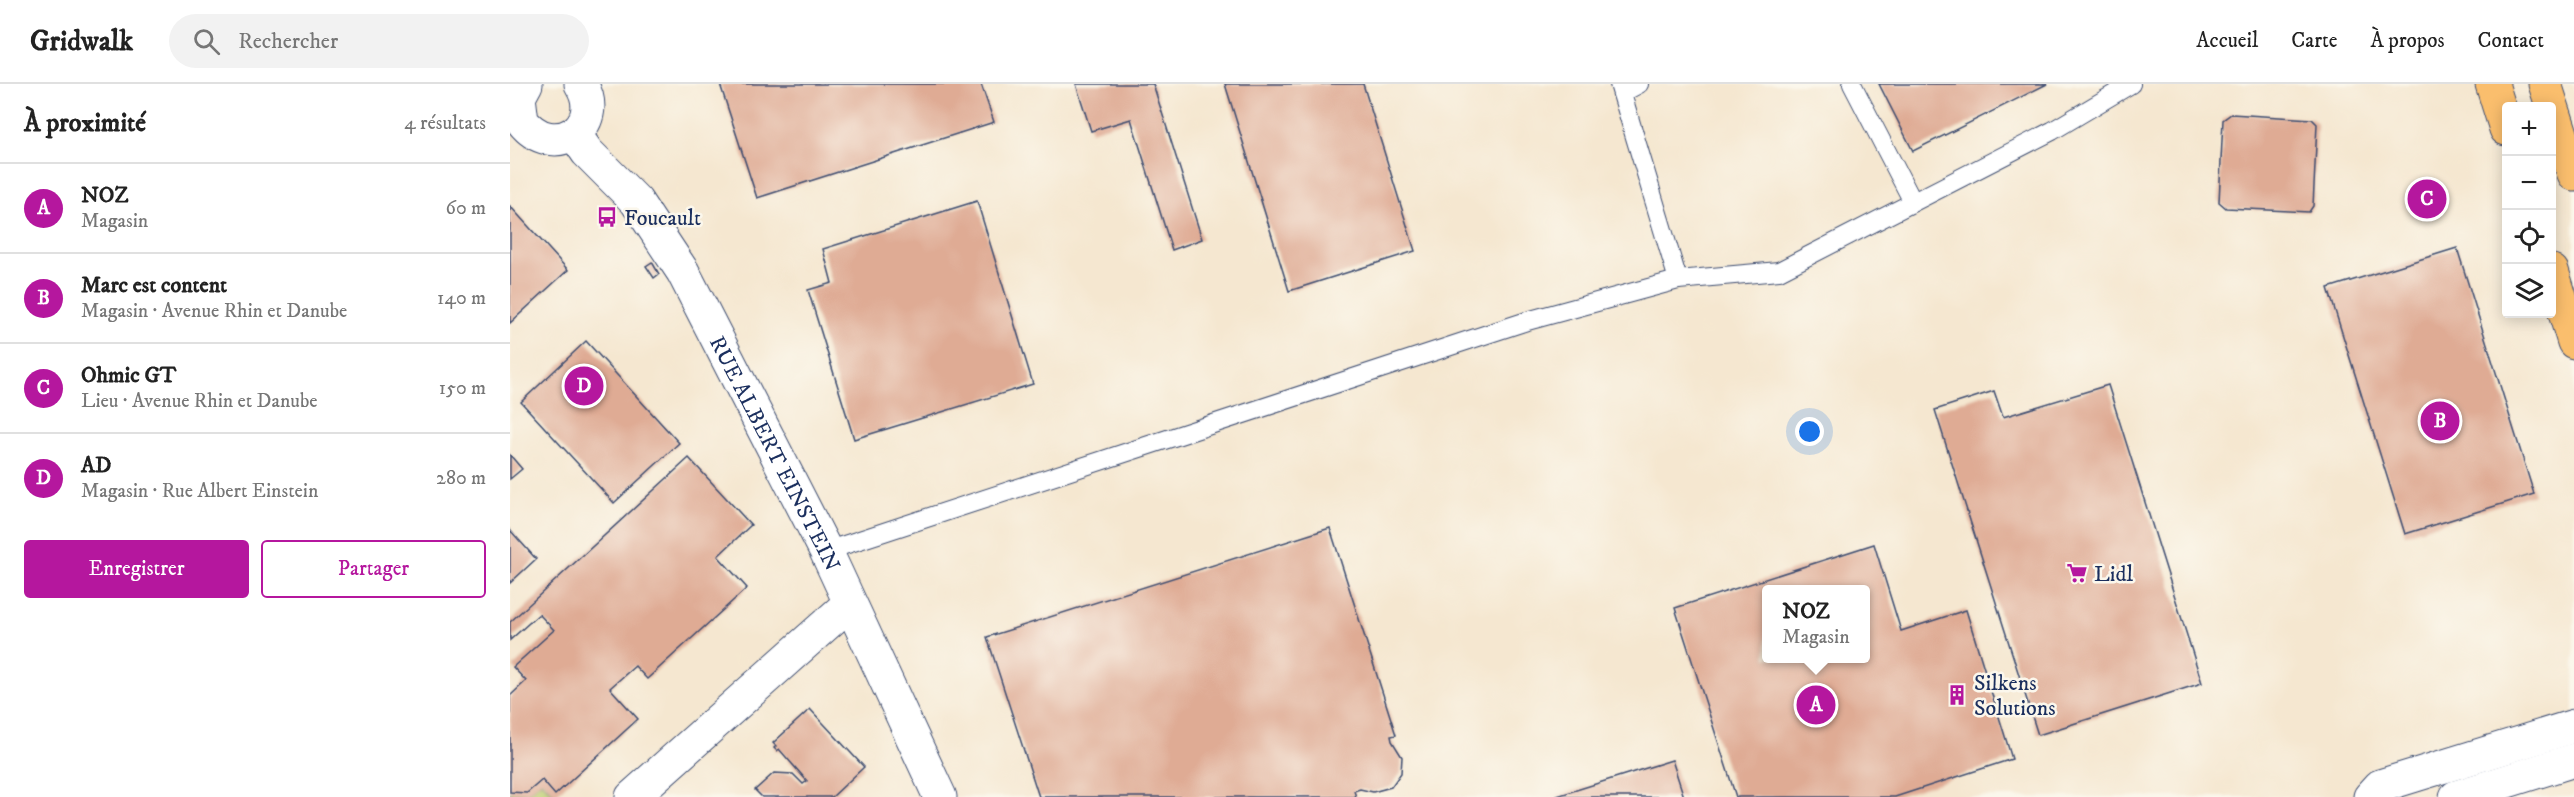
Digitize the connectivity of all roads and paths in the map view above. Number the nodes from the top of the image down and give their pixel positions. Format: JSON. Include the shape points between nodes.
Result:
{"nodes":[{"id":1,"x":581,"y":84,"type":"edge"},
{"id":2,"x":1639,"y":84,"type":"edge"},
{"id":3,"x":1852,"y":84,"type":"edge"},
{"id":4,"x":2131,"y":84,"type":"edge"},
{"id":5,"x":2492,"y":84,"type":"edge"},
{"id":6,"x":2546,"y":84,"type":"edge"},
{"id":7,"x":1621,"y":88,"type":"edge"},
{"id":8,"x":518,"y":92,"type":"edge"},
{"id":9,"x":2502,"y":116,"type":"edge"},
{"id":10,"x":574,"y":133,"type":"junction"},
{"id":11,"x":2574,"y":174,"type":"edge"},
{"id":12,"x":1913,"y":202,"type":"junction"},
{"id":13,"x":1678,"y":280,"type":"junction"},
{"id":14,"x":2556,"y":284,"type":"edge"},
{"id":15,"x":2574,"y":342,"type":"edge"},
{"id":16,"x":826,"y":551,"type":"junction"},
{"id":17,"x":849,"y":604,"type":"junction"},
{"id":18,"x":2574,"y":726,"type":"edge"},
{"id":19,"x":2574,"y":760,"type":"edge"},
{"id":20,"x":632,"y":797,"type":"edge"},
{"id":21,"x":940,"y":797,"type":"edge"},
{"id":22,"x":2370,"y":797,"type":"edge"},
{"id":23,"x":2456,"y":797,"type":"edge"}],
"edges":[{"from":1,"to":10,"type":"street","via":[[589,104],[582,125]]},
{"from":2,"to":7,"type":"lane"},
{"from":3,"to":12,"type":"lane"},
{"from":4,"to":12,"type":"lane","via":[[2052,131]]},
{"from":5,"to":9,"type":"main road"},
{"from":6,"to":11,"type":"main road"},
{"from":7,"to":13,"type":"lane"},
{"from":8,"to":10,"type":"street","via":[[522,121],[530,130],[552,140]]},
{"from":10,"to":16,"type":"street","name":"RUE ALBERT EINSTEIN","via":[[587,152],[636,201],[678,263]]},
{"from":12,"to":13,"type":"lane","via":[[1779,271]]},
{"from":13,"to":16,"type":"lane","via":[[1527,321]]},
{"from":14,"to":15,"type":"main road"},
{"from":16,"to":17,"type":"street","name":"RUE ALBERT EINSTEIN"},
{"from":17,"to":20,"type":"street"},
{"from":17,"to":21,"type":"street","name":"RUE ALBERT EINSTEIN"},
{"from":18,"to":22,"type":"street","via":[[2380,786]]},
{"from":19,"to":23,"type":"street"}]}
